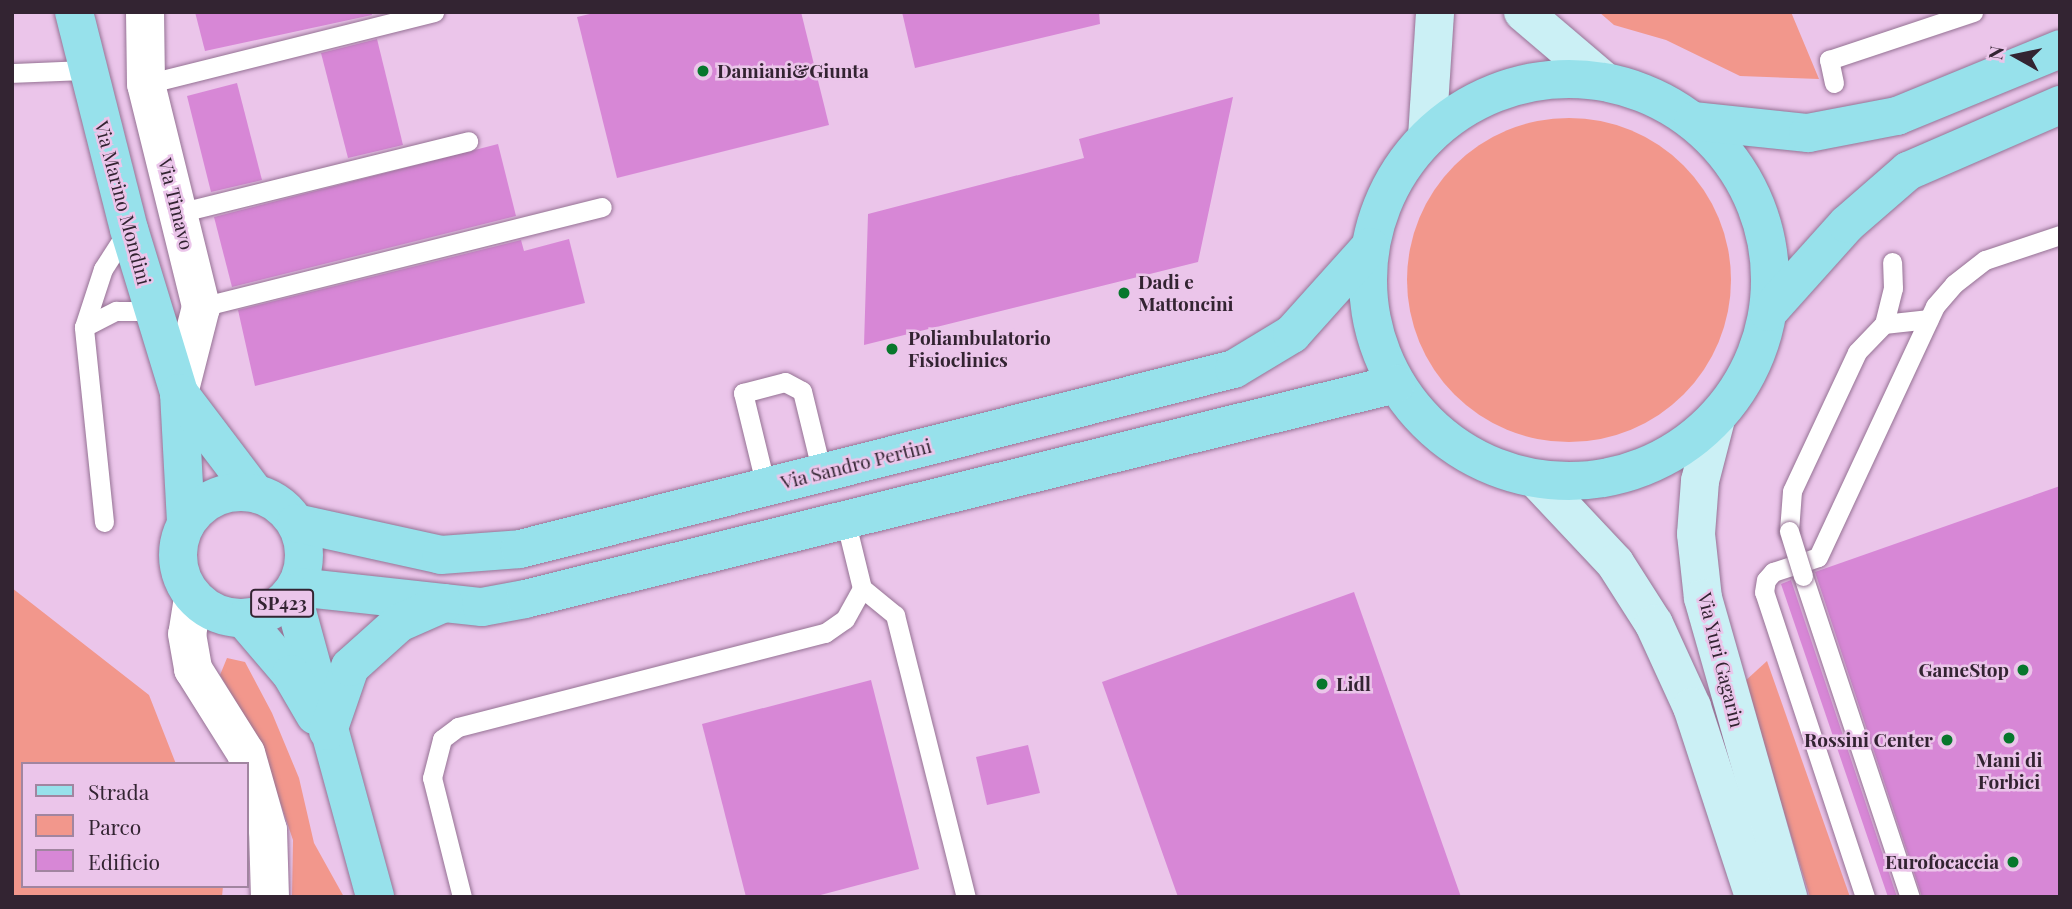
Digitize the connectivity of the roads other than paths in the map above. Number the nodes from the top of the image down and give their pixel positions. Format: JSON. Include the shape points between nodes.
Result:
{"nodes":[{"id":1,"x":74,"y":12,"type":"edge"},
{"id":2,"x":145,"y":12,"type":"edge"},
{"id":3,"x":433,"y":12,"type":"edge"},
{"id":4,"x":1435,"y":12,"type":"edge"},
{"id":5,"x":1523,"y":12,"type":"edge"},
{"id":6,"x":1973,"y":12,"type":"edge"},
{"id":7,"x":2060,"y":49,"type":"edge"},
{"id":8,"x":87,"y":70,"type":"junction"},
{"id":9,"x":12,"y":73,"type":"edge"},
{"id":10,"x":1604,"y":81,"type":"junction"},
{"id":11,"x":1834,"y":83,"type":"dead end"},
{"id":12,"x":146,"y":84,"type":"junction"},
{"id":13,"x":2060,"y":105,"type":"edge"},
{"id":14,"x":1693,"y":121,"type":"junction"},
{"id":15,"x":1427,"y":136,"type":"junction"},
{"id":16,"x":468,"y":141,"type":"dead end"},
{"id":17,"x":603,"y":207,"type":"dead end"},
{"id":18,"x":178,"y":213,"type":"junction"},
{"id":19,"x":129,"y":229,"type":"junction"},
{"id":20,"x":2060,"y":235,"type":"edge"},
{"id":21,"x":1370,"y":247,"type":"junction"},
{"id":22,"x":1892,"y":262,"type":"dead end"},
{"id":23,"x":201,"y":307,"type":"junction"},
{"id":24,"x":153,"y":312,"type":"junction"},
{"id":25,"x":1768,"y":312,"type":"junction"},
{"id":26,"x":1929,"y":319,"type":"junction"},
{"id":27,"x":1884,"y":324,"type":"junction"},
{"id":28,"x":85,"y":327,"type":"junction"},
{"id":29,"x":1396,"y":384,"type":"junction"},
{"id":30,"x":179,"y":393,"type":"junction"},
{"id":31,"x":1716,"y":419,"type":"junction"},
{"id":32,"x":822,"y":473,"type":"junction"},
{"id":33,"x":1537,"y":480,"type":"junction"},
{"id":34,"x":766,"y":487,"type":"junction"},
{"id":35,"x":255,"y":493,"type":"junction"},
{"id":36,"x":845,"y":519,"type":"junction"},
{"id":37,"x":104,"y":522,"type":"dead end"},
{"id":38,"x":186,"y":522,"type":"junction"},
{"id":39,"x":296,"y":523,"type":"junction"},
{"id":40,"x":862,"y":589,"type":"junction"},
{"id":41,"x":294,"y":590,"type":"junction"},
{"id":42,"x":193,"y":598,"type":"junction"},
{"id":43,"x":444,"y":603,"type":"junction"},
{"id":44,"x":244,"y":619,"type":"junction"},
{"id":45,"x":327,"y":735,"type":"junction"},
{"id":46,"x":1723,"y":796,"type":"junction"},
{"id":47,"x":268,"y":830,"type":"junction"},
{"id":48,"x":270,"y":897,"type":"edge"},
{"id":49,"x":287,"y":897,"type":"edge"},
{"id":50,"x":376,"y":897,"type":"edge"},
{"id":51,"x":462,"y":897,"type":"edge"},
{"id":52,"x":966,"y":897,"type":"edge"},
{"id":53,"x":1736,"y":897,"type":"edge"},
{"id":54,"x":1754,"y":897,"type":"edge"},
{"id":55,"x":1788,"y":897,"type":"edge"},
{"id":56,"x":1865,"y":897,"type":"edge"},
{"id":57,"x":1910,"y":897,"type":"edge"}],
"edges":[{"from":1,"to":8,"type":"main road","name":"Via Marino Mondini"},
{"from":2,"to":12,"type":"street","name":"Via Timavo"},
{"from":3,"to":12,"type":"lane"},
{"from":4,"to":15,"type":"main road"},
{"from":5,"to":10,"type":"main road"},
{"from":6,"to":11,"type":"lane","via":[[1829,60]]},
{"from":7,"to":14,"type":"main road","via":[[1897,116],[1808,133]]},
{"from":8,"to":9,"type":"lane"},
{"from":8,"to":19,"type":"main road","name":"Via Marino Mondini"},
{"from":10,"to":14,"type":"main road","via":[[1651,96]]},
{"from":10,"to":15,"type":"main road","via":[[1556,79],[1509,88],[1465,107]]},
{"from":12,"to":18,"type":"street","name":"Via Timavo"},
{"from":13,"to":25,"type":"main road","via":[[1908,171],[1847,224]]},
{"from":14,"to":25,"type":"main road","via":[[1731,160],[1756,206],[1769,259]]},
{"from":15,"to":21,"type":"main road","via":[[1401,169]]},
{"from":16,"to":18,"type":"lane"},
{"from":17,"to":23,"type":"lane"},
{"from":18,"to":23,"type":"street","name":"Via Timavo"},
{"from":19,"to":24,"type":"main road","name":"Via Marino Mondini"},
{"from":19,"to":28,"type":"lane","via":[[103,268]]},
{"from":20,"to":26,"type":"lane","via":[[1985,260],[1954,284]]},
{"from":21,"to":29,"type":"main road","via":[[1368,294],[1377,340]]},
{"from":21,"to":32,"type":"main road","name":"Via Sandro Pertini","via":[[1292,334],[1234,369]]},
{"from":22,"to":27,"type":"lane","via":[[1894,288]]},
{"from":23,"to":30,"type":"street","name":"Via Timavo"},
{"from":24,"to":28,"type":"lane","via":[[116,311]]},
{"from":24,"to":30,"type":"main road","name":"Via Marino Mondini"},
{"from":25,"to":31,"type":"main road","via":[[1749,370]]},
{"from":26,"to":27,"type":"lane"},
{"from":26,"to":56,"type":"lane","via":[[1818,556],[1773,572],[1764,592]]},
{"from":27,"to":57,"type":"lane","bridge":true,"via":[[1857,352],[1792,491],[1789,531]]},
{"from":28,"to":37,"type":"lane"},
{"from":29,"to":33,"type":"main road","via":[[1422,419],[1456,448],[1495,469]]},
{"from":29,"to":36,"type":"main road"},
{"from":30,"to":35,"type":"main road","name":"Via Marino Mondini"},
{"from":30,"to":38,"type":"main road","name":"Via Marino Mondini"},
{"from":31,"to":33,"type":"main road","via":[[1678,450],[1634,471],[1587,482]]},
{"from":31,"to":55,"type":"main road","name":"Via Yuri Gagarin","via":[[1700,481],[1696,534],[1703,598]]},
{"from":32,"to":34,"type":"main road","name":"Via Sandro Pertini"},
{"from":32,"to":34,"type":"lane","via":[[802,391],[785,382],[743,393]]},
{"from":33,"to":46,"type":"main road","name":"Via Yuri Gagarin","via":[[1615,563],[1654,624],[1692,707]]},
{"from":34,"to":39,"type":"main road","name":"Via Sandro Pertini","via":[[520,549],[441,555]]},
{"from":35,"to":38,"type":"main road","via":[[216,496]]},
{"from":35,"to":39,"type":"main road","via":[[278,505]]},
{"from":36,"to":40,"type":"lane"},
{"from":36,"to":43,"type":"main road","via":[[526,599],[481,607]]},
{"from":38,"to":42,"type":"main road","via":[[177,562]]},
{"from":39,"to":41,"type":"main road","number":"SP423","via":[[304,563]]},
{"from":40,"to":51,"type":"lane","via":[[845,619],[825,633],[458,727],[442,739],[432,778]]},
{"from":40,"to":52,"type":"lane","via":[[894,615]]},
{"from":41,"to":43,"type":"main road"},
{"from":41,"to":44,"type":"main road","number":"SP423","via":[[262,615]]},
{"from":41,"to":45,"type":"main road","number":"SP423"},
{"from":42,"to":44,"type":"main road","number":"SP423","via":[[225,617]]},
{"from":42,"to":47,"type":"street","via":[[187,634],[193,668],[246,753]]},
{"from":43,"to":45,"type":"main road","via":[[399,623],[350,667]]},
{"from":44,"to":45,"type":"main road","number":"SP423","via":[[291,674]]},
{"from":45,"to":50,"type":"main road","number":"SP423"},
{"from":46,"to":53,"type":"street","name":"Via Yuri Gagarin"},
{"from":46,"to":54,"type":"main road","name":"Via Yuri Gagarin"},
{"from":47,"to":48,"type":"street"},
{"from":47,"to":49,"type":"lane"}]}
